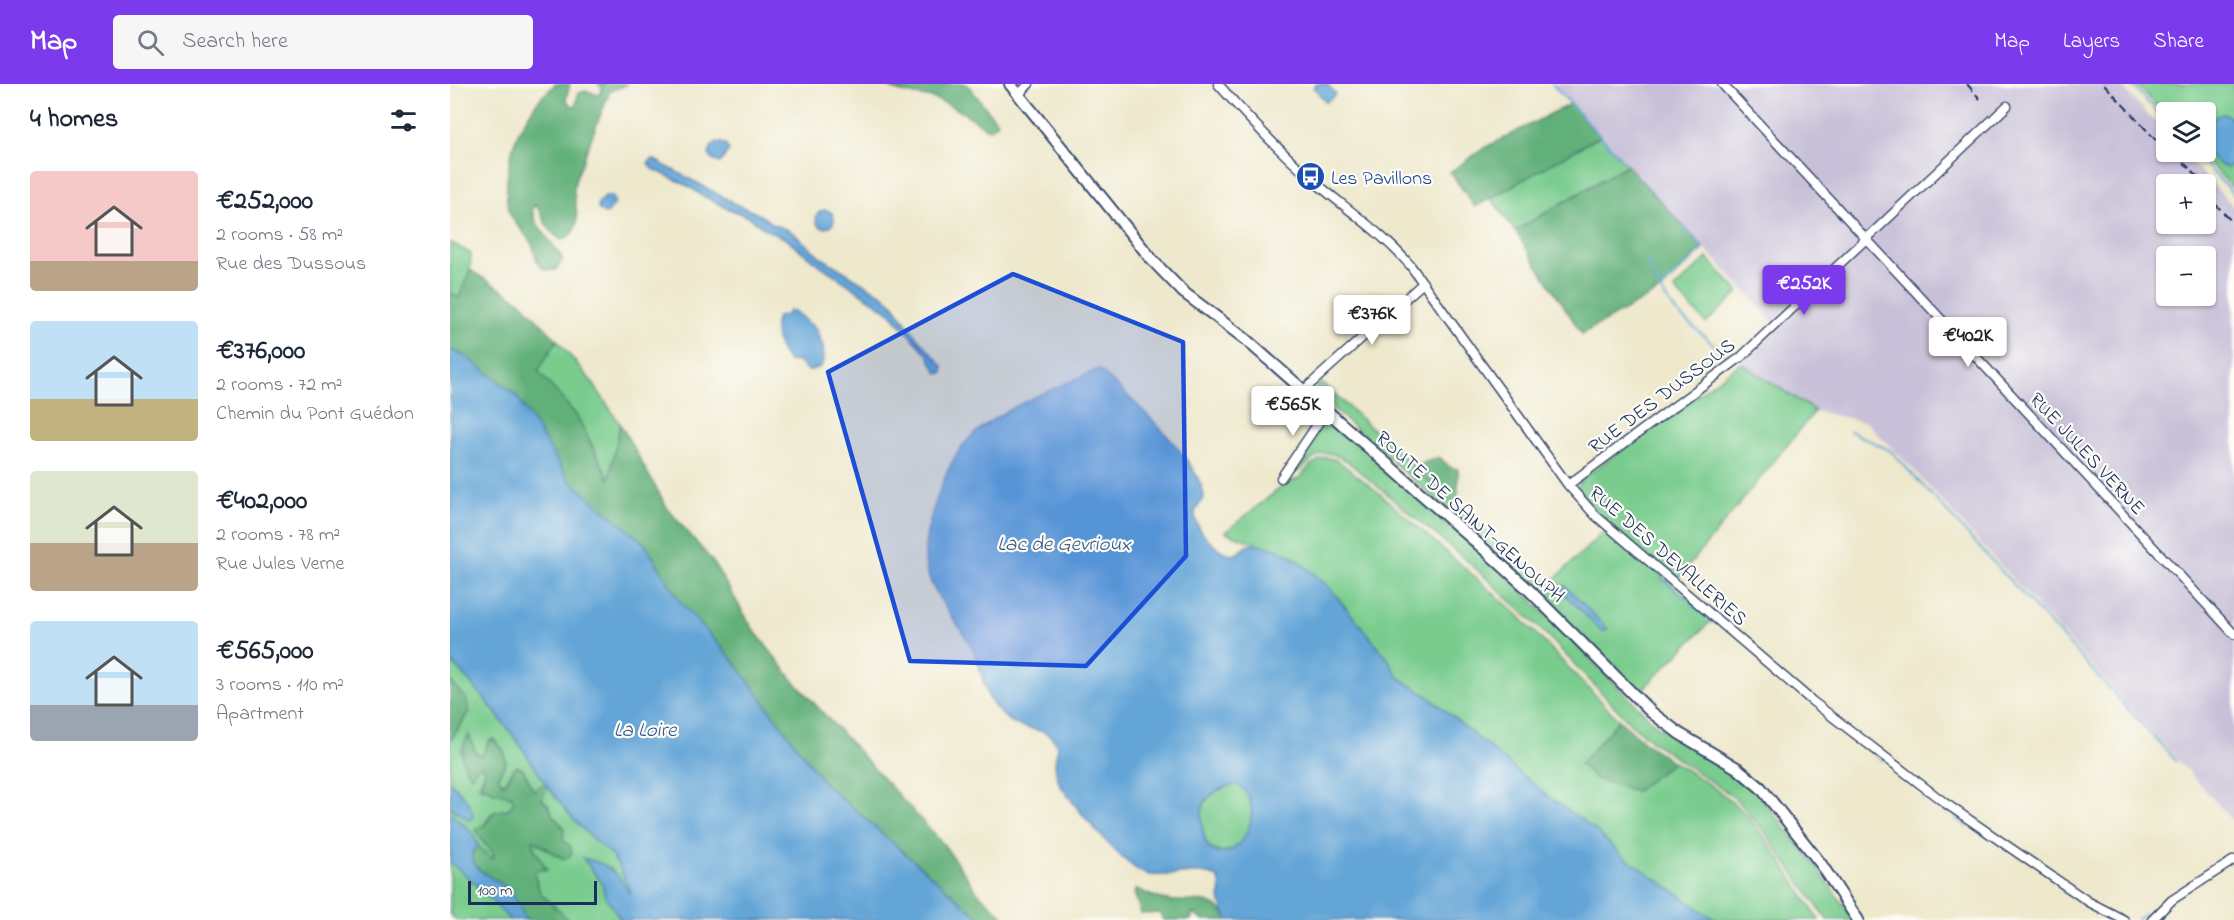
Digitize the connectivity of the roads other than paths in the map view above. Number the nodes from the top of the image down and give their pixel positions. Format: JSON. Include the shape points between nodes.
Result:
{"nodes":[{"id":1,"x":1010,"y":84,"type":"edge"},
{"id":2,"x":1029,"y":84,"type":"edge"},
{"id":3,"x":1218,"y":84,"type":"edge"},
{"id":4,"x":1722,"y":84,"type":"edge"},
{"id":5,"x":1019,"y":94,"type":"junction"},
{"id":6,"x":2007,"y":106,"type":"dead end"},
{"id":7,"x":1867,"y":240,"type":"junction"},
{"id":8,"x":1423,"y":283,"type":"junction"},
{"id":9,"x":1304,"y":390,"type":"junction"},
{"id":10,"x":1327,"y":410,"type":"junction"},
{"id":11,"x":1281,"y":478,"type":"dead end"},
{"id":12,"x":1568,"y":485,"type":"junction"},
{"id":13,"x":2234,"y":634,"type":"edge"},
{"id":14,"x":2234,"y":860,"type":"edge"},
{"id":15,"x":1858,"y":920,"type":"edge"},
{"id":16,"x":2124,"y":920,"type":"edge"},
{"id":17,"x":2152,"y":920,"type":"edge"}],
"edges":[{"from":1,"to":5,"type":"street","name":"ROUTE DE SAINT-GENOUPH"},
{"from":2,"to":5,"type":"street"},
{"from":3,"to":8,"type":"street","name":"RUE DES DEVALLERIES","via":[[1310,177],[1390,243]]},
{"from":4,"to":7,"type":"street","name":"RUE JULES VERNE"},
{"from":5,"to":9,"type":"street","name":"ROUTE DE SAINT-GENOUPH","via":[[1182,292]]},
{"from":6,"to":7,"type":"street","name":"RUE DES DUSSOUS"},
{"from":7,"to":12,"type":"street","name":"RUE DES DUSSOUS","via":[[1736,361]]},
{"from":7,"to":13,"type":"street","name":"RUE JULES VERNE"},
{"from":8,"to":9,"type":"street"},
{"from":8,"to":12,"type":"street","name":"RUE DES DEVALLERIES"},
{"from":9,"to":10,"type":"street","name":"ROUTE DE SAINT-GENOUPH"},
{"from":10,"to":11,"type":"street"},
{"from":10,"to":15,"type":"street","name":"ROUTE DE SAINT-GENOUPH","via":[[1528,590],[1651,712],[1761,788],[1807,845]]},
{"from":12,"to":16,"type":"street","name":"RUE DES DEVALLERIES","via":[[1595,515],[1826,712],[1967,819],[2089,902]]},
{"from":14,"to":17,"type":"street","via":[[2172,900]]}]}
